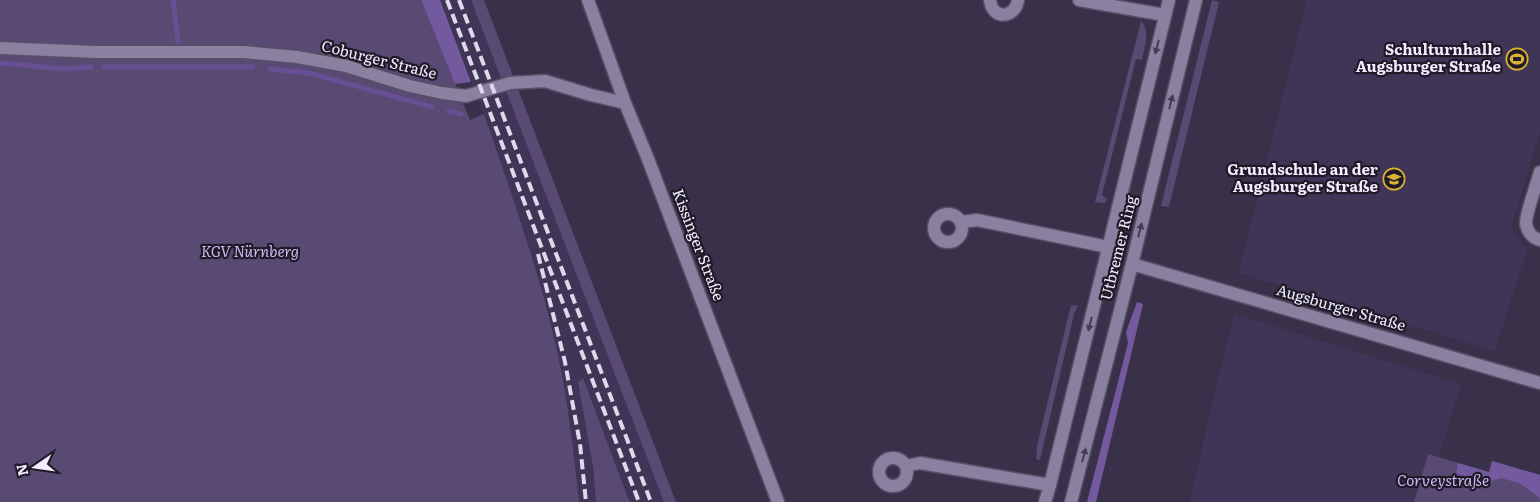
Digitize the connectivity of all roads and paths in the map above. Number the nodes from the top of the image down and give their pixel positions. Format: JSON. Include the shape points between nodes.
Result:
{"nodes":[{"id":1,"x":588,"y":0,"type":"edge"},
{"id":2,"x":990,"y":0,"type":"edge"},
{"id":3,"x":1018,"y":0,"type":"edge"},
{"id":4,"x":1079,"y":0,"type":"edge"},
{"id":5,"x":1169,"y":0,"type":"edge"},
{"id":6,"x":1196,"y":0,"type":"edge"},
{"id":7,"x":1165,"y":15,"type":"junction"},
{"id":8,"x":0,"y":48,"type":"edge"},
{"id":9,"x":625,"y":103,"type":"junction"},
{"id":10,"x":1540,"y":172,"type":"edge"},
{"id":11,"x":961,"y":222,"type":"dead end"},
{"id":12,"x":1540,"y":240,"type":"edge"},
{"id":13,"x":1108,"y":247,"type":"junction"},
{"id":14,"x":1132,"y":264,"type":"junction"},
{"id":15,"x":1540,"y":383,"type":"edge"},
{"id":16,"x":906,"y":466,"type":"dead end"},
{"id":17,"x":1050,"y":485,"type":"junction"},
{"id":18,"x":778,"y":502,"type":"edge"},
{"id":19,"x":1045,"y":502,"type":"edge"},
{"id":20,"x":1071,"y":502,"type":"edge"}],
"edges":[{"from":1,"to":9,"type":"street","name":"Kissinger Straße"},
{"from":2,"to":3,"type":"street","via":[[991,7],[1002,15],[1015,9]]},
{"from":4,"to":7,"type":"street"},
{"from":5,"to":7,"type":"street","name":"Utbremer Ring"},
{"from":14,"to":6,"type":"street","name":"Utbremer Ring","one_way":true},
{"from":7,"to":13,"type":"street","name":"Utbremer Ring","one_way":true},
{"from":8,"to":9,"type":"street","name":"Coburger Straße","via":[[244,52],[346,66],[442,93],[466,96],[510,83],[545,81]]},
{"from":9,"to":18,"type":"street","name":"Kissinger Straße"},
{"from":10,"to":12,"type":"street","via":[[1526,221],[1528,231],[1534,239]]},
{"from":11,"to":13,"type":"street","name":"Utbremer Ring","via":[[977,220]]},
{"from":13,"to":17,"type":"street","name":"Utbremer Ring","one_way":true},
{"from":14,"to":15,"type":"street","name":"Augsburger Straße"},
{"from":20,"to":14,"type":"street","name":"Utbremer Ring","one_way":true},
{"from":16,"to":17,"type":"street","via":[[920,463]]},
{"from":17,"to":19,"type":"street","name":"Utbremer Ring"}]}
